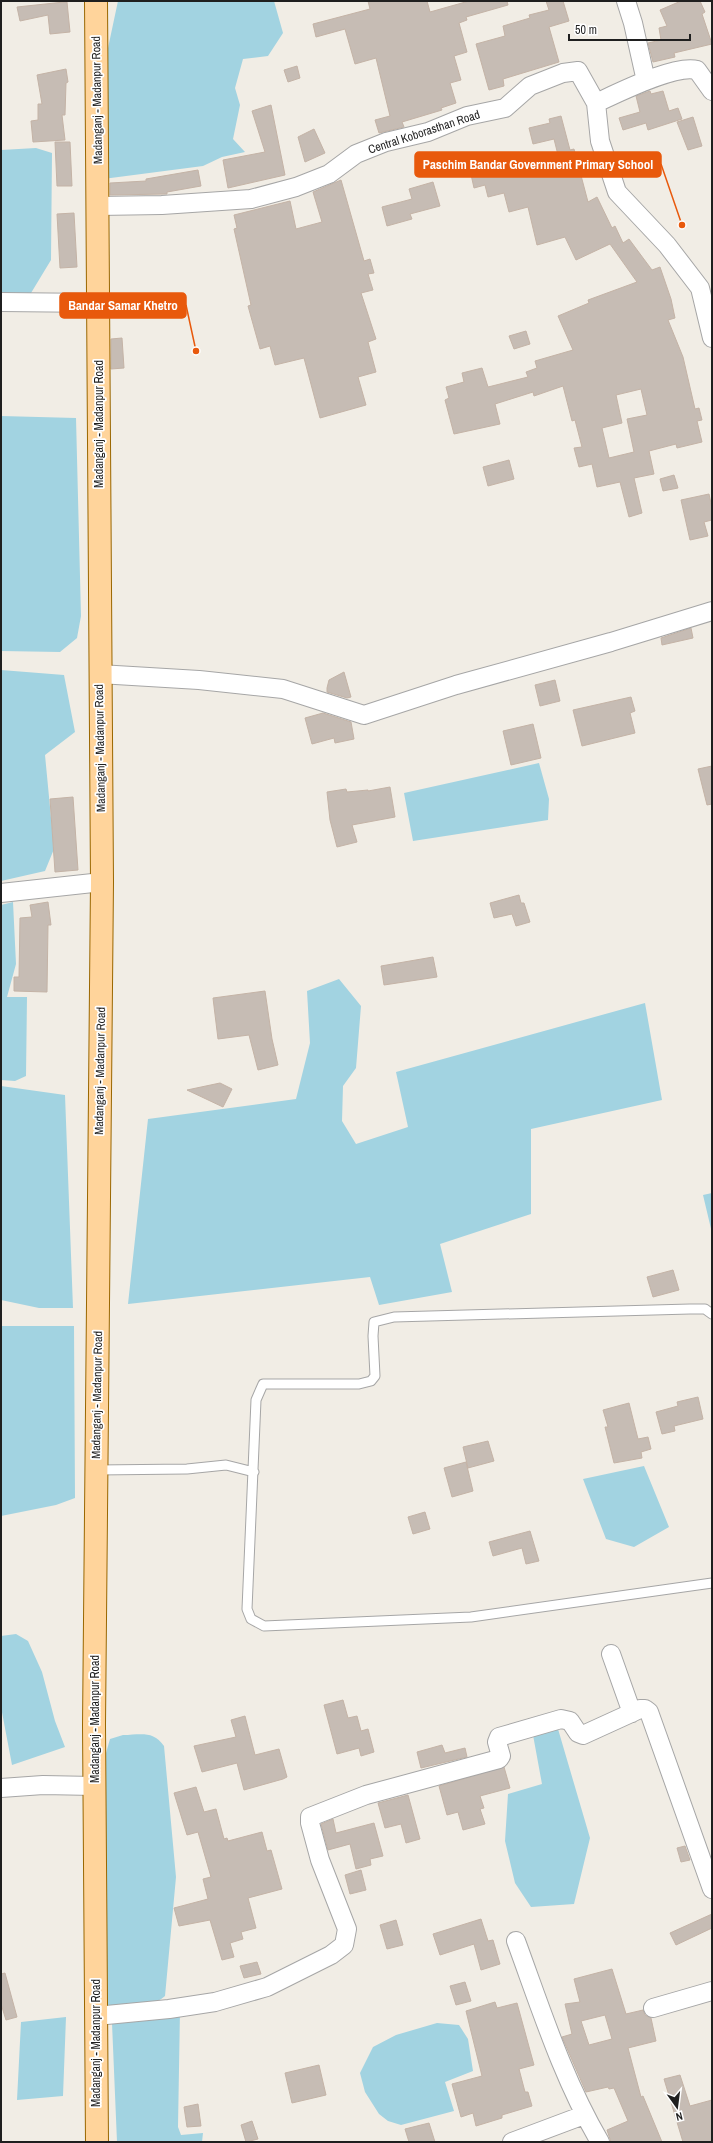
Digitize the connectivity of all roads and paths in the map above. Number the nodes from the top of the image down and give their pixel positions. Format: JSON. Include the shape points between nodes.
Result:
{"nodes":[{"id":1,"x":96,"y":1,"type":"edge"},
{"id":2,"x":626,"y":1,"type":"edge"},
{"id":3,"x":646,"y":81,"type":"junction"},
{"id":4,"x":712,"y":91,"type":"edge"},
{"id":5,"x":596,"y":103,"type":"junction"},
{"id":6,"x":98,"y":206,"type":"junction"},
{"id":7,"x":1,"y":302,"type":"edge"},
{"id":8,"x":99,"y":303,"type":"junction"},
{"id":9,"x":712,"y":338,"type":"edge"},
{"id":10,"x":712,"y":612,"type":"edge"},
{"id":11,"x":99,"y":674,"type":"junction"},
{"id":12,"x":102,"y":882,"type":"junction"},
{"id":13,"x":1,"y":894,"type":"edge"},
{"id":14,"x":712,"y":1314,"type":"edge"},
{"id":15,"x":97,"y":1470,"type":"junction"},
{"id":16,"x":254,"y":1472,"type":"junction"},
{"id":17,"x":712,"y":1583,"type":"edge"},
{"id":18,"x":612,"y":1654,"type":"dead end"},
{"id":19,"x":632,"y":1713,"type":"junction"},
{"id":20,"x":94,"y":1786,"type":"junction"},
{"id":21,"x":1,"y":1788,"type":"edge"},
{"id":22,"x":712,"y":1889,"type":"edge"},
{"id":23,"x":516,"y":1941,"type":"dead end"},
{"id":24,"x":712,"y":1991,"type":"edge"},
{"id":25,"x":653,"y":2008,"type":"dead end"},
{"id":26,"x":96,"y":2016,"type":"junction"},
{"id":27,"x":584,"y":2115,"type":"junction"},
{"id":28,"x":97,"y":2142,"type":"edge"},
{"id":29,"x":512,"y":2142,"type":"edge"},
{"id":30,"x":600,"y":2142,"type":"edge"}],
"edges":[{"from":1,"to":6,"type":"main road","name":"Madanganj - Madanpur Road"},
{"from":2,"to":3,"type":"street","via":[[634,23]]},
{"from":3,"to":4,"type":"street","via":[[689,68],[697,70]]},
{"from":3,"to":5,"type":"street"},
{"from":5,"to":6,"type":"street","name":"Central Koborasthan Road","via":[[578,71],[563,73],[530,86],[505,108],[467,116],[428,132],[386,142],[356,154],[329,174],[296,187],[251,199]]},
{"from":5,"to":9,"type":"street","via":[[600,141],[617,192],[667,245],[700,288]]},
{"from":6,"to":8,"type":"main road","name":"Madanganj - Madanpur Road"},
{"from":7,"to":8,"type":"street"},
{"from":8,"to":11,"type":"main road","name":"Madanganj - Madanpur Road"},
{"from":10,"to":11,"type":"street","via":[[456,685],[364,715],[284,689],[199,680]]},
{"from":11,"to":12,"type":"main road","name":"Madanganj - Madanpur Road"},
{"from":12,"to":13,"type":"street"},
{"from":12,"to":15,"type":"main road","name":"Madanganj - Madanpur Road"},
{"from":14,"to":16,"type":"lane","via":[[705,1309],[690,1308],[394,1317],[374,1322],[375,1376],[371,1381],[359,1384],[263,1384],[256,1400]]},
{"from":15,"to":16,"type":"lane","via":[[187,1469],[226,1465]]},
{"from":15,"to":20,"type":"main road","name":"Madanganj - Madanpur Road"},
{"from":16,"to":17,"type":"lane","via":[[246,1609],[251,1619],[264,1626],[471,1617]]},
{"from":18,"to":19,"type":"street"},
{"from":19,"to":22,"type":"street","via":[[640,1709],[649,1712]]},
{"from":19,"to":26,"type":"street","via":[[583,1735],[578,1733],[570,1720],[565,1719],[504,1735],[499,1737],[497,1742],[501,1756],[499,1759],[366,1796],[310,1817],[320,1860],[347,1929],[344,1945],[331,1956],[267,1987],[215,2002]]},
{"from":20,"to":21,"type":"street","via":[[43,1785]]},
{"from":20,"to":26,"type":"main road","name":"Madanganj - Madanpur Road"},
{"from":23,"to":27,"type":"street","via":[[554,2046]]},
{"from":24,"to":25,"type":"street"},
{"from":26,"to":28,"type":"main road","name":"Madanganj - Madanpur Road"},
{"from":27,"to":29,"type":"street"},
{"from":27,"to":30,"type":"street"}]}
